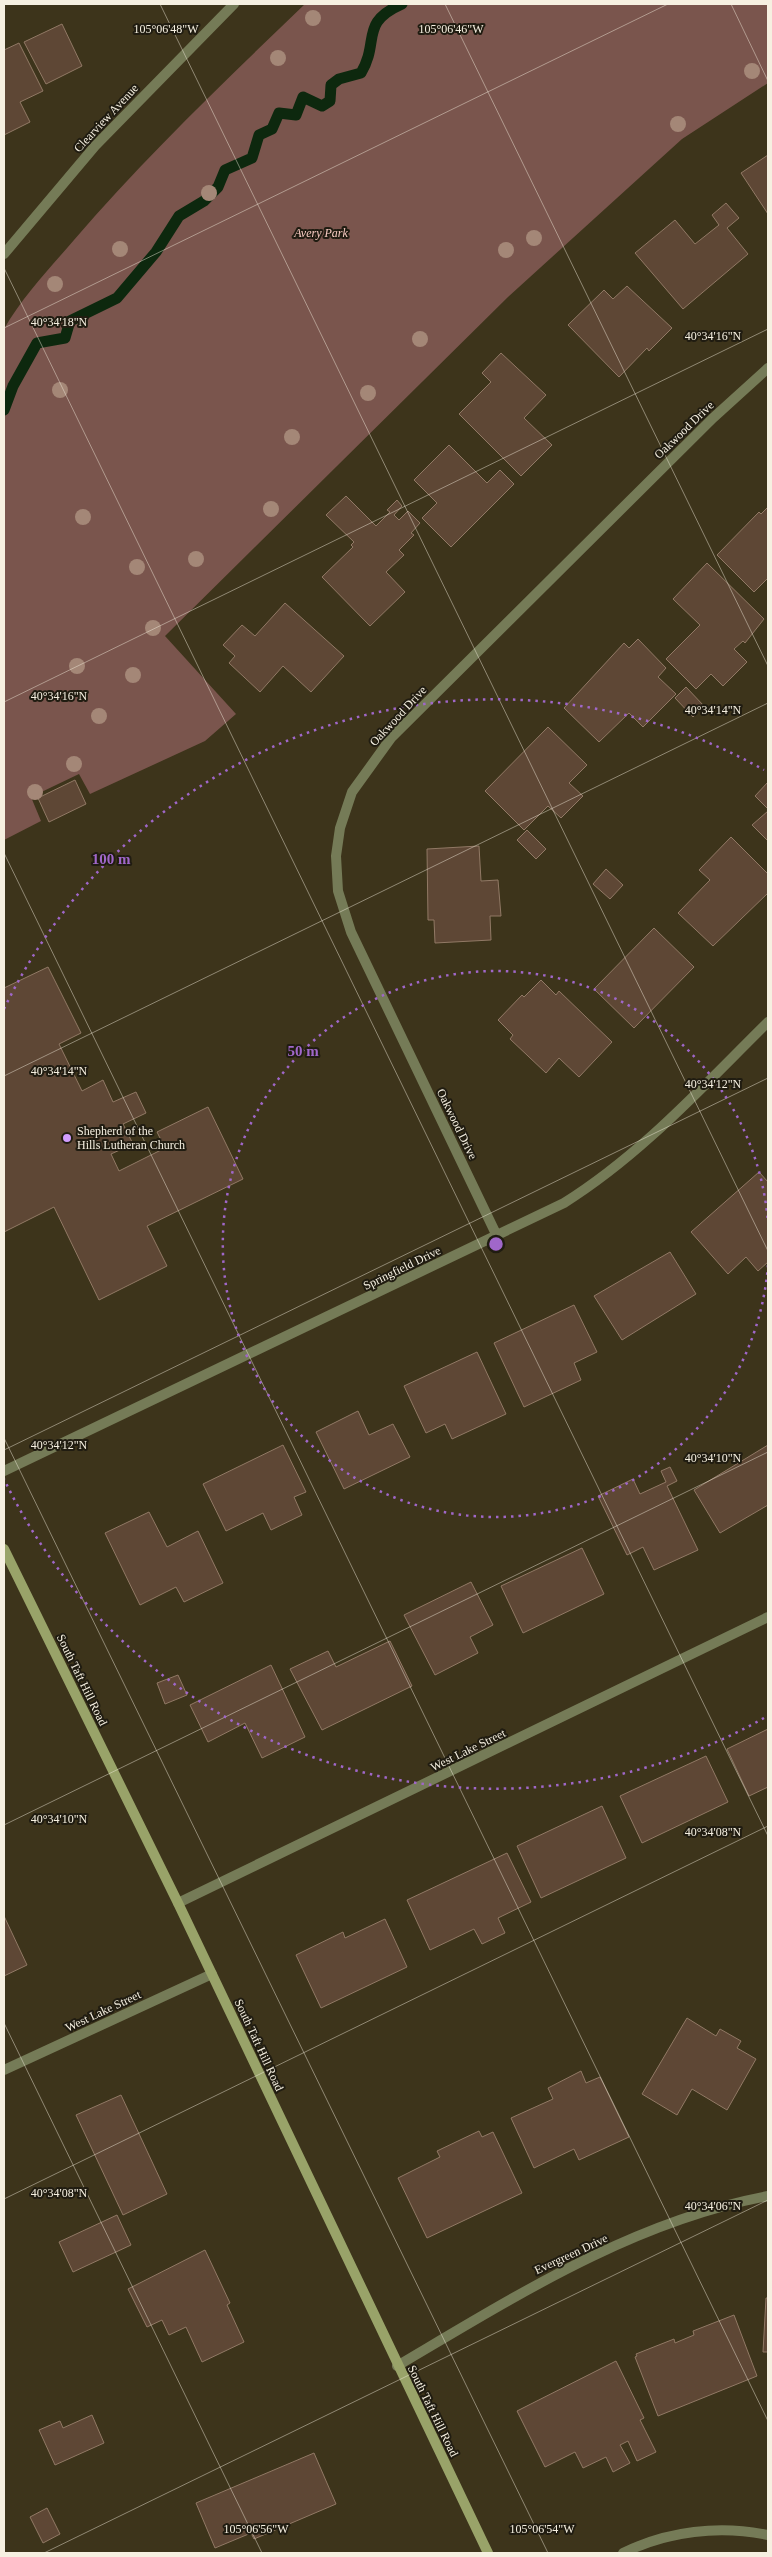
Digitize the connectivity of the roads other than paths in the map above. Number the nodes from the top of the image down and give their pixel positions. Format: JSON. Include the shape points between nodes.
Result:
{"nodes":[{"id":1,"x":234,"y":4,"type":"edge"},
{"id":2,"x":4,"y":254,"type":"edge"},
{"id":3,"x":768,"y":368,"type":"edge"},
{"id":4,"x":768,"y":1022,"type":"edge"},
{"id":5,"x":497,"y":1236,"type":"junction"},
{"id":6,"x":4,"y":1471,"type":"edge"},
{"id":7,"x":4,"y":1549,"type":"edge"},
{"id":8,"x":768,"y":1617,"type":"edge"},
{"id":9,"x":178,"y":1903,"type":"junction"},
{"id":10,"x":212,"y":1974,"type":"junction"},
{"id":11,"x":4,"y":2070,"type":"edge"},
{"id":12,"x":768,"y":2196,"type":"edge"},
{"id":13,"x":397,"y":2366,"type":"junction"},
{"id":14,"x":768,"y":2535,"type":"edge"},
{"id":15,"x":488,"y":2553,"type":"edge"},
{"id":16,"x":623,"y":2553,"type":"edge"}],
"edges":[{"from":1,"to":2,"type":"street","name":"Clearview Avenue","via":[[95,146]]},
{"from":3,"to":5,"type":"street","name":"Oakwood Drive","via":[[713,418],[391,738],[352,792],[340,828],[336,856],[338,891],[351,932]]},
{"from":4,"to":5,"type":"street","name":"Springfield Drive","via":[[645,1144],[564,1203]]},
{"from":5,"to":6,"type":"street","name":"Springfield Drive"},
{"from":7,"to":9,"type":"main road","name":"South Taft Hill Road"},
{"from":8,"to":9,"type":"street","name":"West Lake Street"},
{"from":9,"to":10,"type":"main road","name":"South Taft Hill Road"},
{"from":10,"to":11,"type":"street","name":"West Lake Street"},
{"from":10,"to":13,"type":"main road","name":"South Taft Hill Road"},
{"from":12,"to":13,"type":"street","name":"Evergreen Drive","via":[[680,2218],[548,2278]]},
{"from":13,"to":15,"type":"main road","name":"South Taft Hill Road"},
{"from":14,"to":16,"type":"street","via":[[743,2530],[680,2534]]}]}
